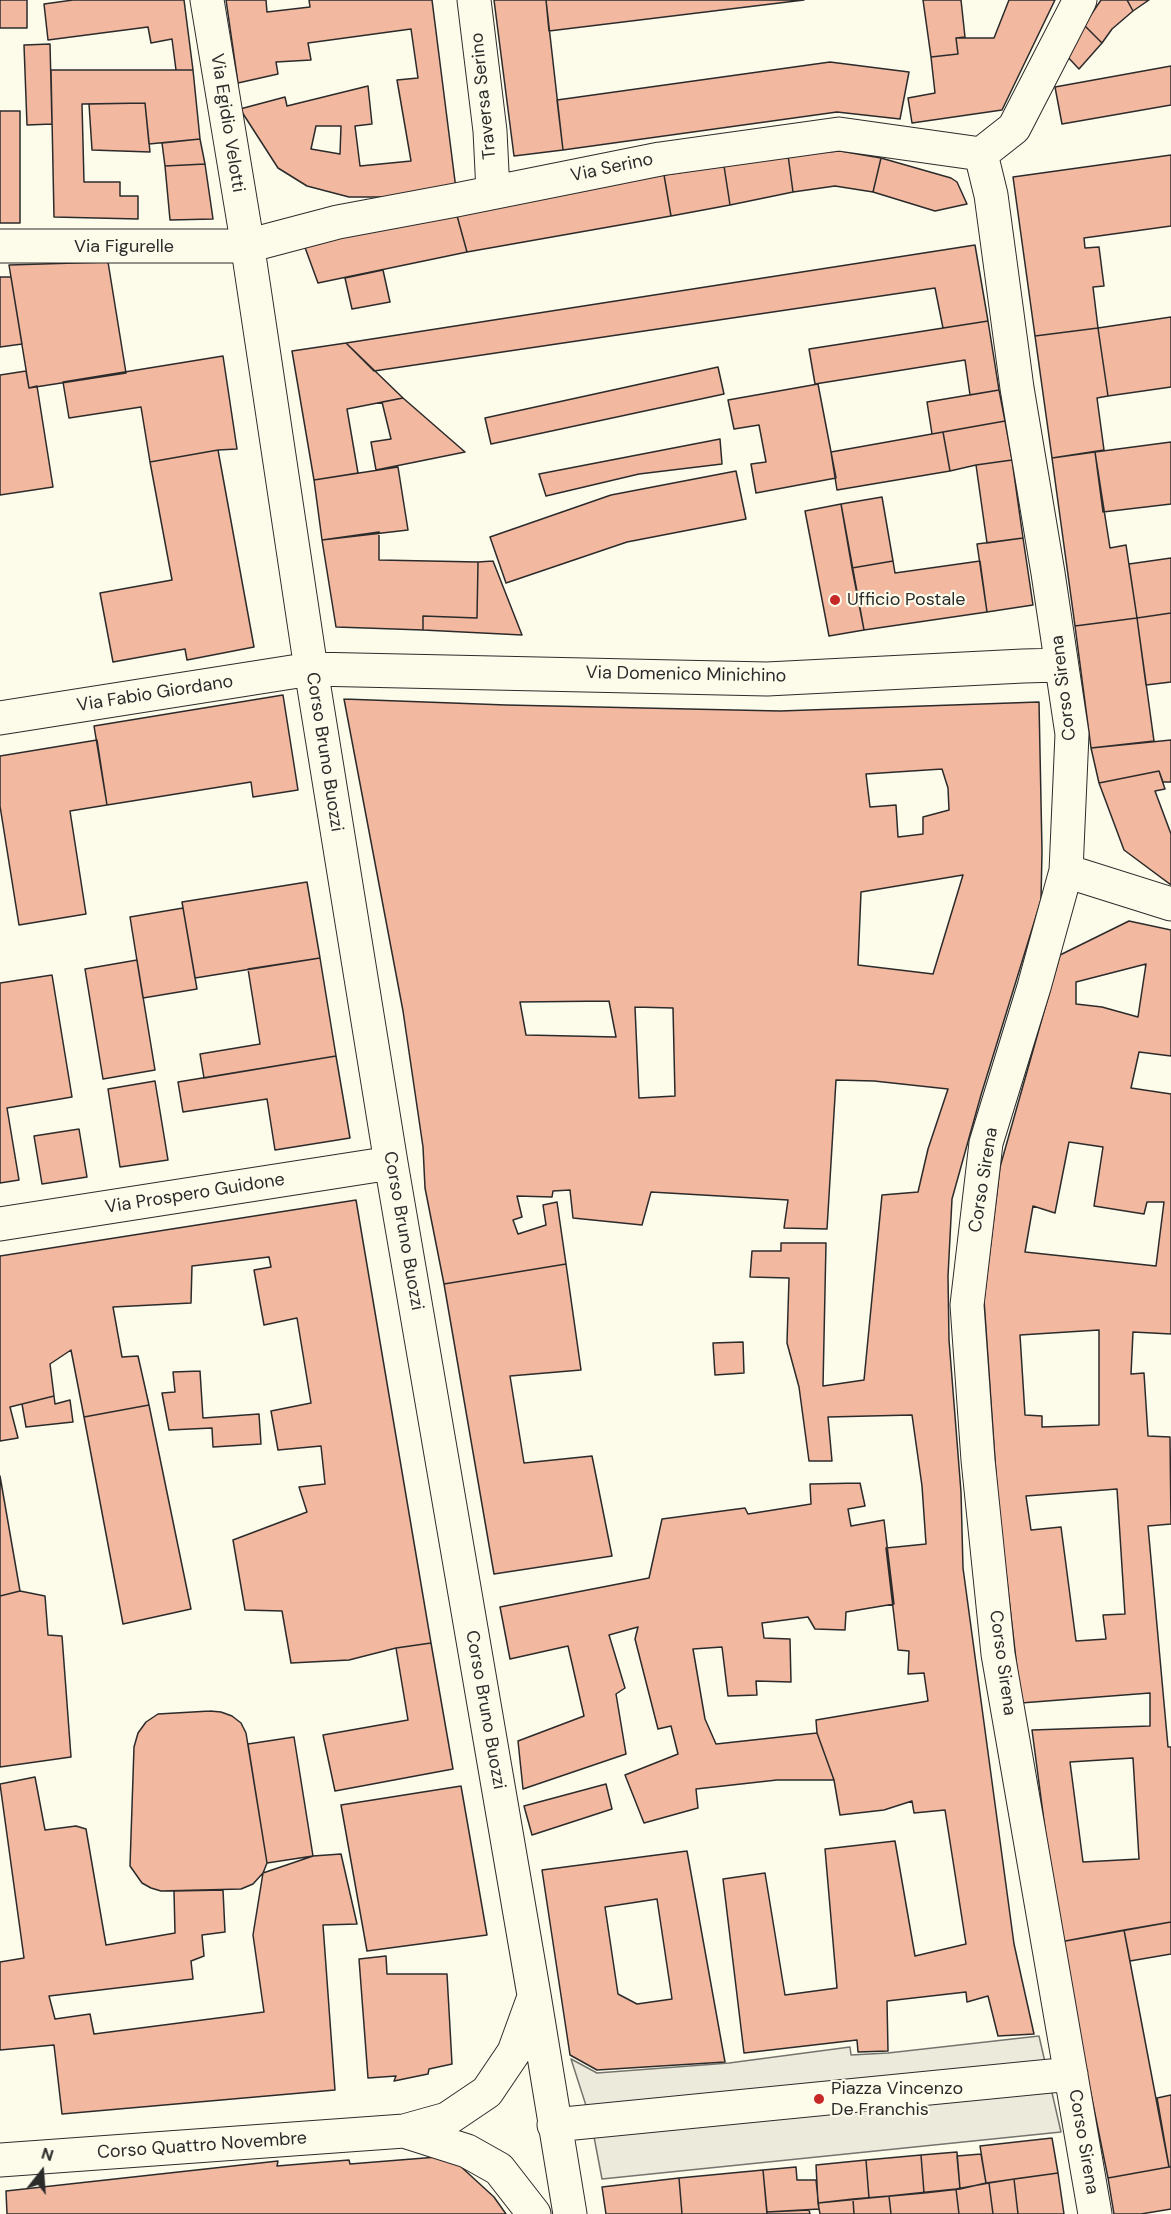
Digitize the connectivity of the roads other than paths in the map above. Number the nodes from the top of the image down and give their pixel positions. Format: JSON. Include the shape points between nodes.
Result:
{"nodes":[{"id":1,"x":207,"y":0,"type":"edge"},
{"id":2,"x":474,"y":0,"type":"edge"},
{"id":3,"x":1080,"y":0,"type":"edge"},
{"id":4,"x":981,"y":154,"type":"junction"},
{"id":5,"x":493,"y":192,"type":"junction"},
{"id":6,"x":0,"y":246,"type":"edge"},
{"id":7,"x":247,"y":246,"type":"junction"},
{"id":8,"x":1061,"y":665,"type":"junction"},
{"id":9,"x":311,"y":669,"type":"junction"},
{"id":10,"x":0,"y":718,"type":"edge"},
{"id":11,"x":1066,"y":871,"type":"junction"},
{"id":12,"x":1171,"y":904,"type":"edge"},
{"id":13,"x":391,"y":1163,"type":"junction"},
{"id":14,"x":0,"y":1224,"type":"edge"},
{"id":15,"x":534,"y":1995,"type":"junction"},
{"id":16,"x":1071,"y":2074,"type":"junction"},
{"id":17,"x":554,"y":2125,"type":"junction"},
{"id":18,"x":404,"y":2131,"type":"junction"},
{"id":19,"x":0,"y":2160,"type":"edge"},
{"id":20,"x":534,"y":2214,"type":"edge"},
{"id":21,"x":570,"y":2214,"type":"edge"},
{"id":22,"x":1095,"y":2214,"type":"edge"}],
"edges":[{"from":1,"to":7,"type":"street","name":"Via Egidio Velotti"},
{"from":2,"to":5,"type":"street","name":"Traversa Serino","via":[[490,130]]},
{"from":3,"to":4,"type":"street","via":[[1014,128]]},
{"from":4,"to":5,"type":"street","name":"Via Serino","via":[[839,134],[660,159]]},
{"from":4,"to":8,"type":"street","name":"Corso Sirena","via":[[991,195]]},
{"from":5,"to":7,"type":"street","name":"Via Serino","via":[[338,222]]},
{"from":6,"to":7,"type":"street","name":"Via Figurelle"},
{"from":7,"to":9,"type":"street","name":"Corso Bruno Buozzi"},
{"from":8,"to":9,"type":"street","name":"Via Domenico Minichino","via":[[767,679]]},
{"from":8,"to":11,"type":"street","name":"Corso Sirena","via":[[1072,734]]},
{"from":9,"to":10,"type":"street","name":"Via Fabio Giordano"},
{"from":9,"to":13,"type":"street","name":"Corso Bruno Buozzi"},
{"from":11,"to":12,"type":"street"},
{"from":11,"to":16,"type":"street","name":"Corso Sirena","via":[[986,1143],[967,1305],[998,1654]]},
{"from":13,"to":14,"type":"street","name":"Via Prospero Guidone"},
{"from":13,"to":15,"type":"street","name":"Corso Bruno Buozzi"},
{"from":15,"to":17,"type":"street","name":"Corso Bruno Buozzi"},
{"from":15,"to":18,"type":"street","name":"Corso Quattro Novembre","via":[[514,2052],[487,2092],[447,2119]]},
{"from":16,"to":17,"type":"street"},
{"from":16,"to":22,"type":"street","name":"Corso Sirena"},
{"from":17,"to":21,"type":"street","name":"Corso Bruno Buozzi"},
{"from":18,"to":19,"type":"street","name":"Corso Quattro Novembre"},
{"from":18,"to":20,"type":"street","name":"Corso Quattro Novembre","via":[[467,2151],[499,2169]]}]}
